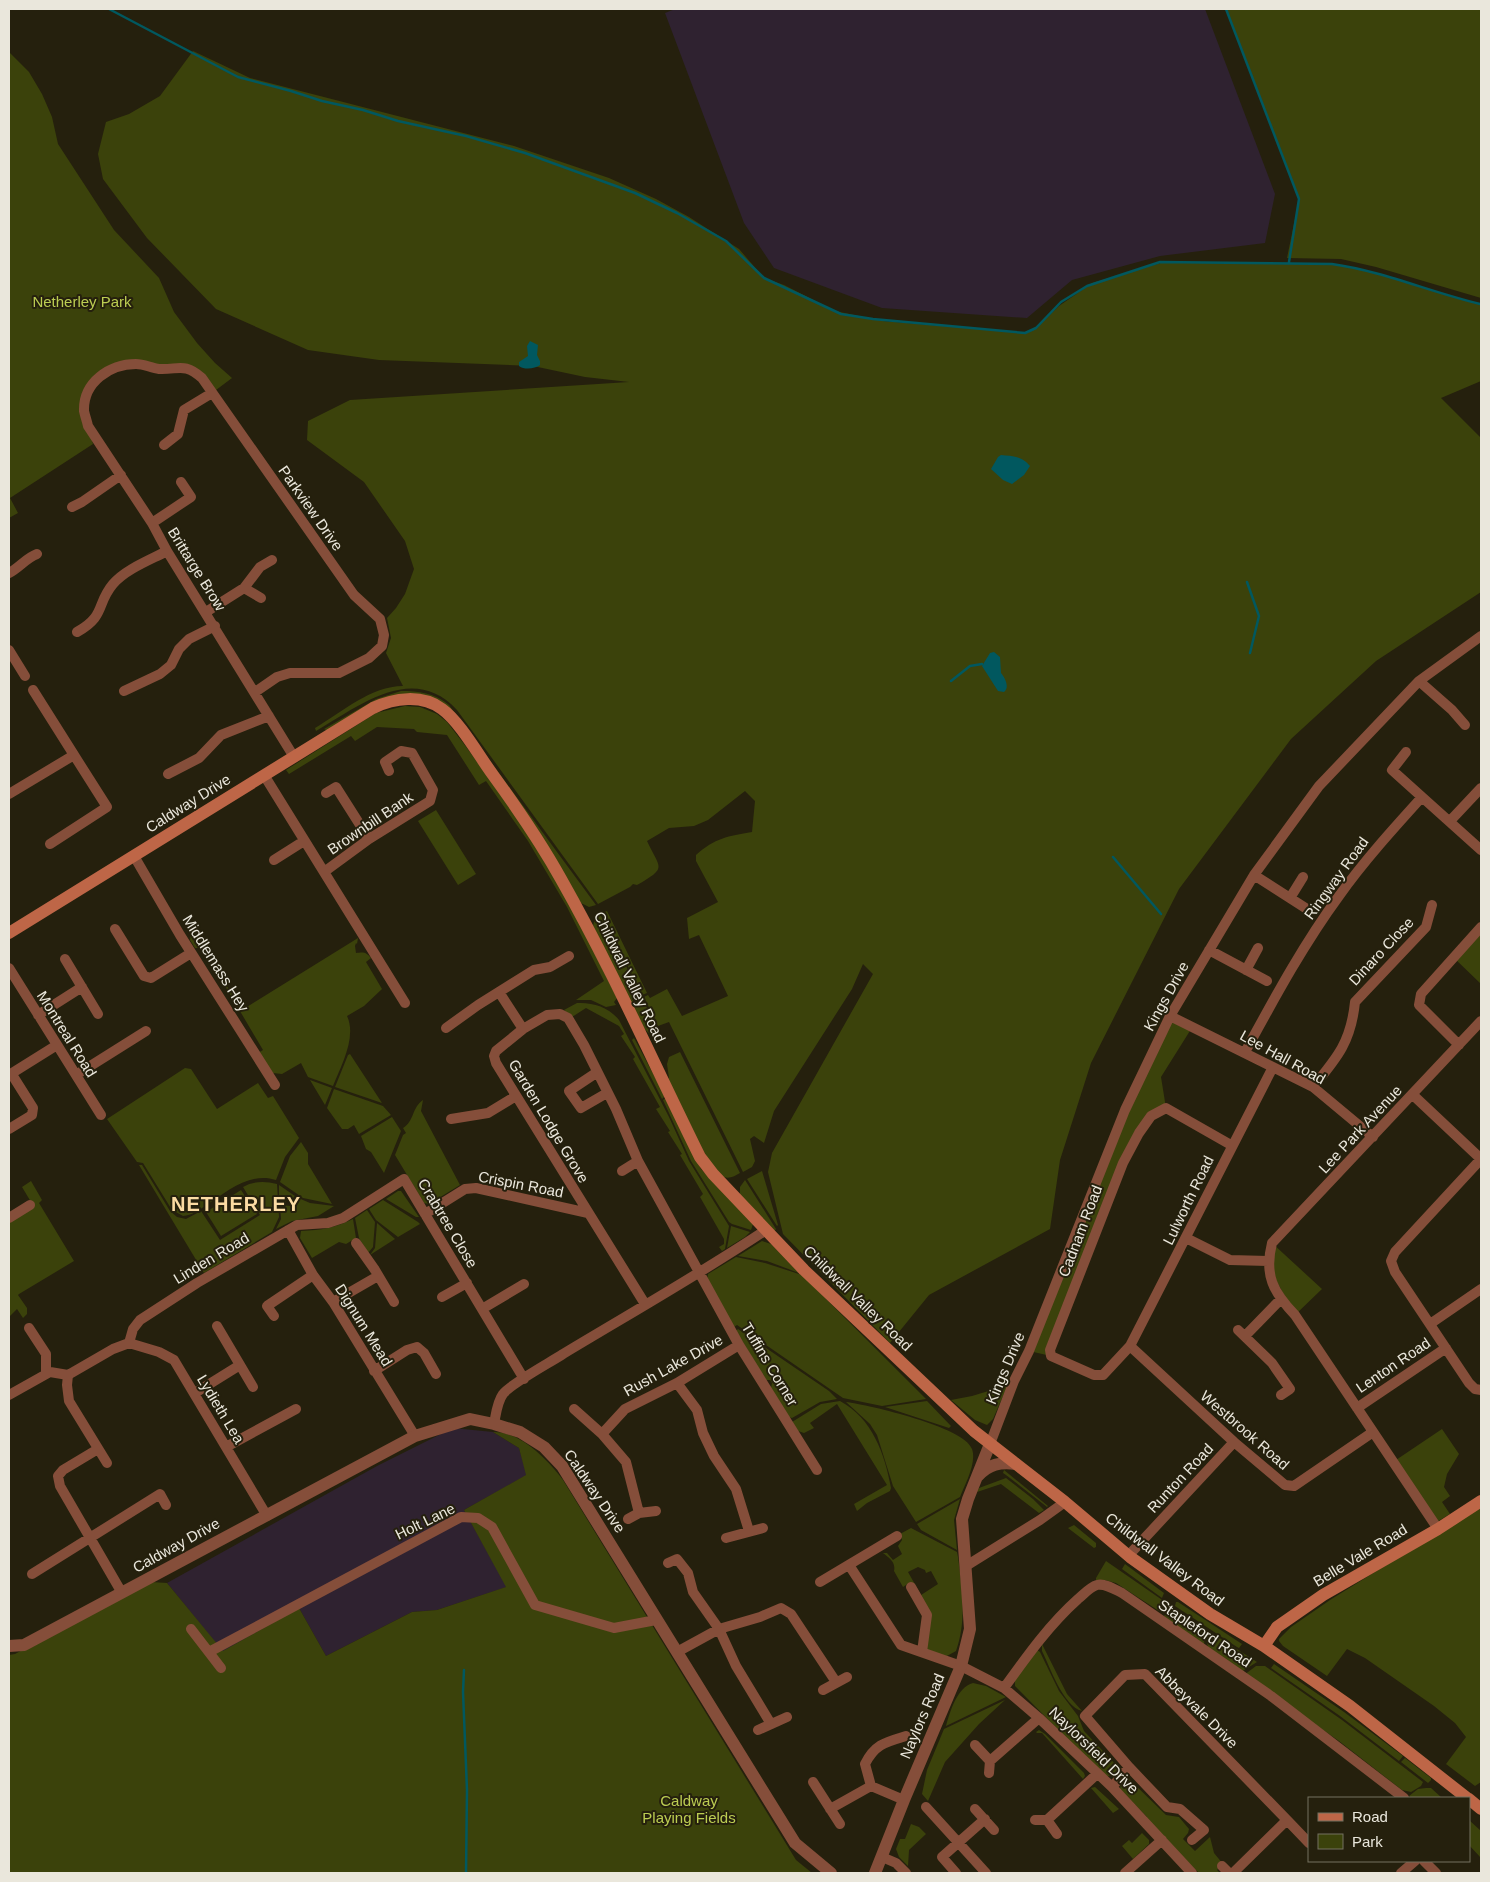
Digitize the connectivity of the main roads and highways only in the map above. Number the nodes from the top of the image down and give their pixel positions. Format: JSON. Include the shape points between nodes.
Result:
{"nodes":[{"id":1,"x":384,"y":703,"type":"joint"},
{"id":2,"x":9,"y":933,"type":"edge"},
{"id":3,"x":1481,"y":1501,"type":"edge"},
{"id":4,"x":1264,"y":1646,"type":"junction"},
{"id":5,"x":1465,"y":1797,"type":"edge"},
{"id":6,"x":1470,"y":1801,"type":"edge"},
{"id":7,"x":1481,"y":1809,"type":"edge"}],
"edges":[{"from":1,"to":2,"type":"main road","name":"Caldway Drive"},
{"from":1,"to":4,"type":"main road","name":"Childwall Valley Road","via":[[420,700],[442,709],[536,837],[583,918],[700,1157],[712,1174],[835,1300],[990,1444],[1128,1556],[1210,1614]]},
{"from":3,"to":4,"type":"main road","name":"Belle Vale Road","via":[[1323,1595],[1278,1627]]},
{"from":4,"to":5,"type":"main road","name":"Childwall Valley Road","via":[[1350,1706]]},
{"from":6,"to":7,"type":"main road","name":"Childwall Valley Road"}]}
